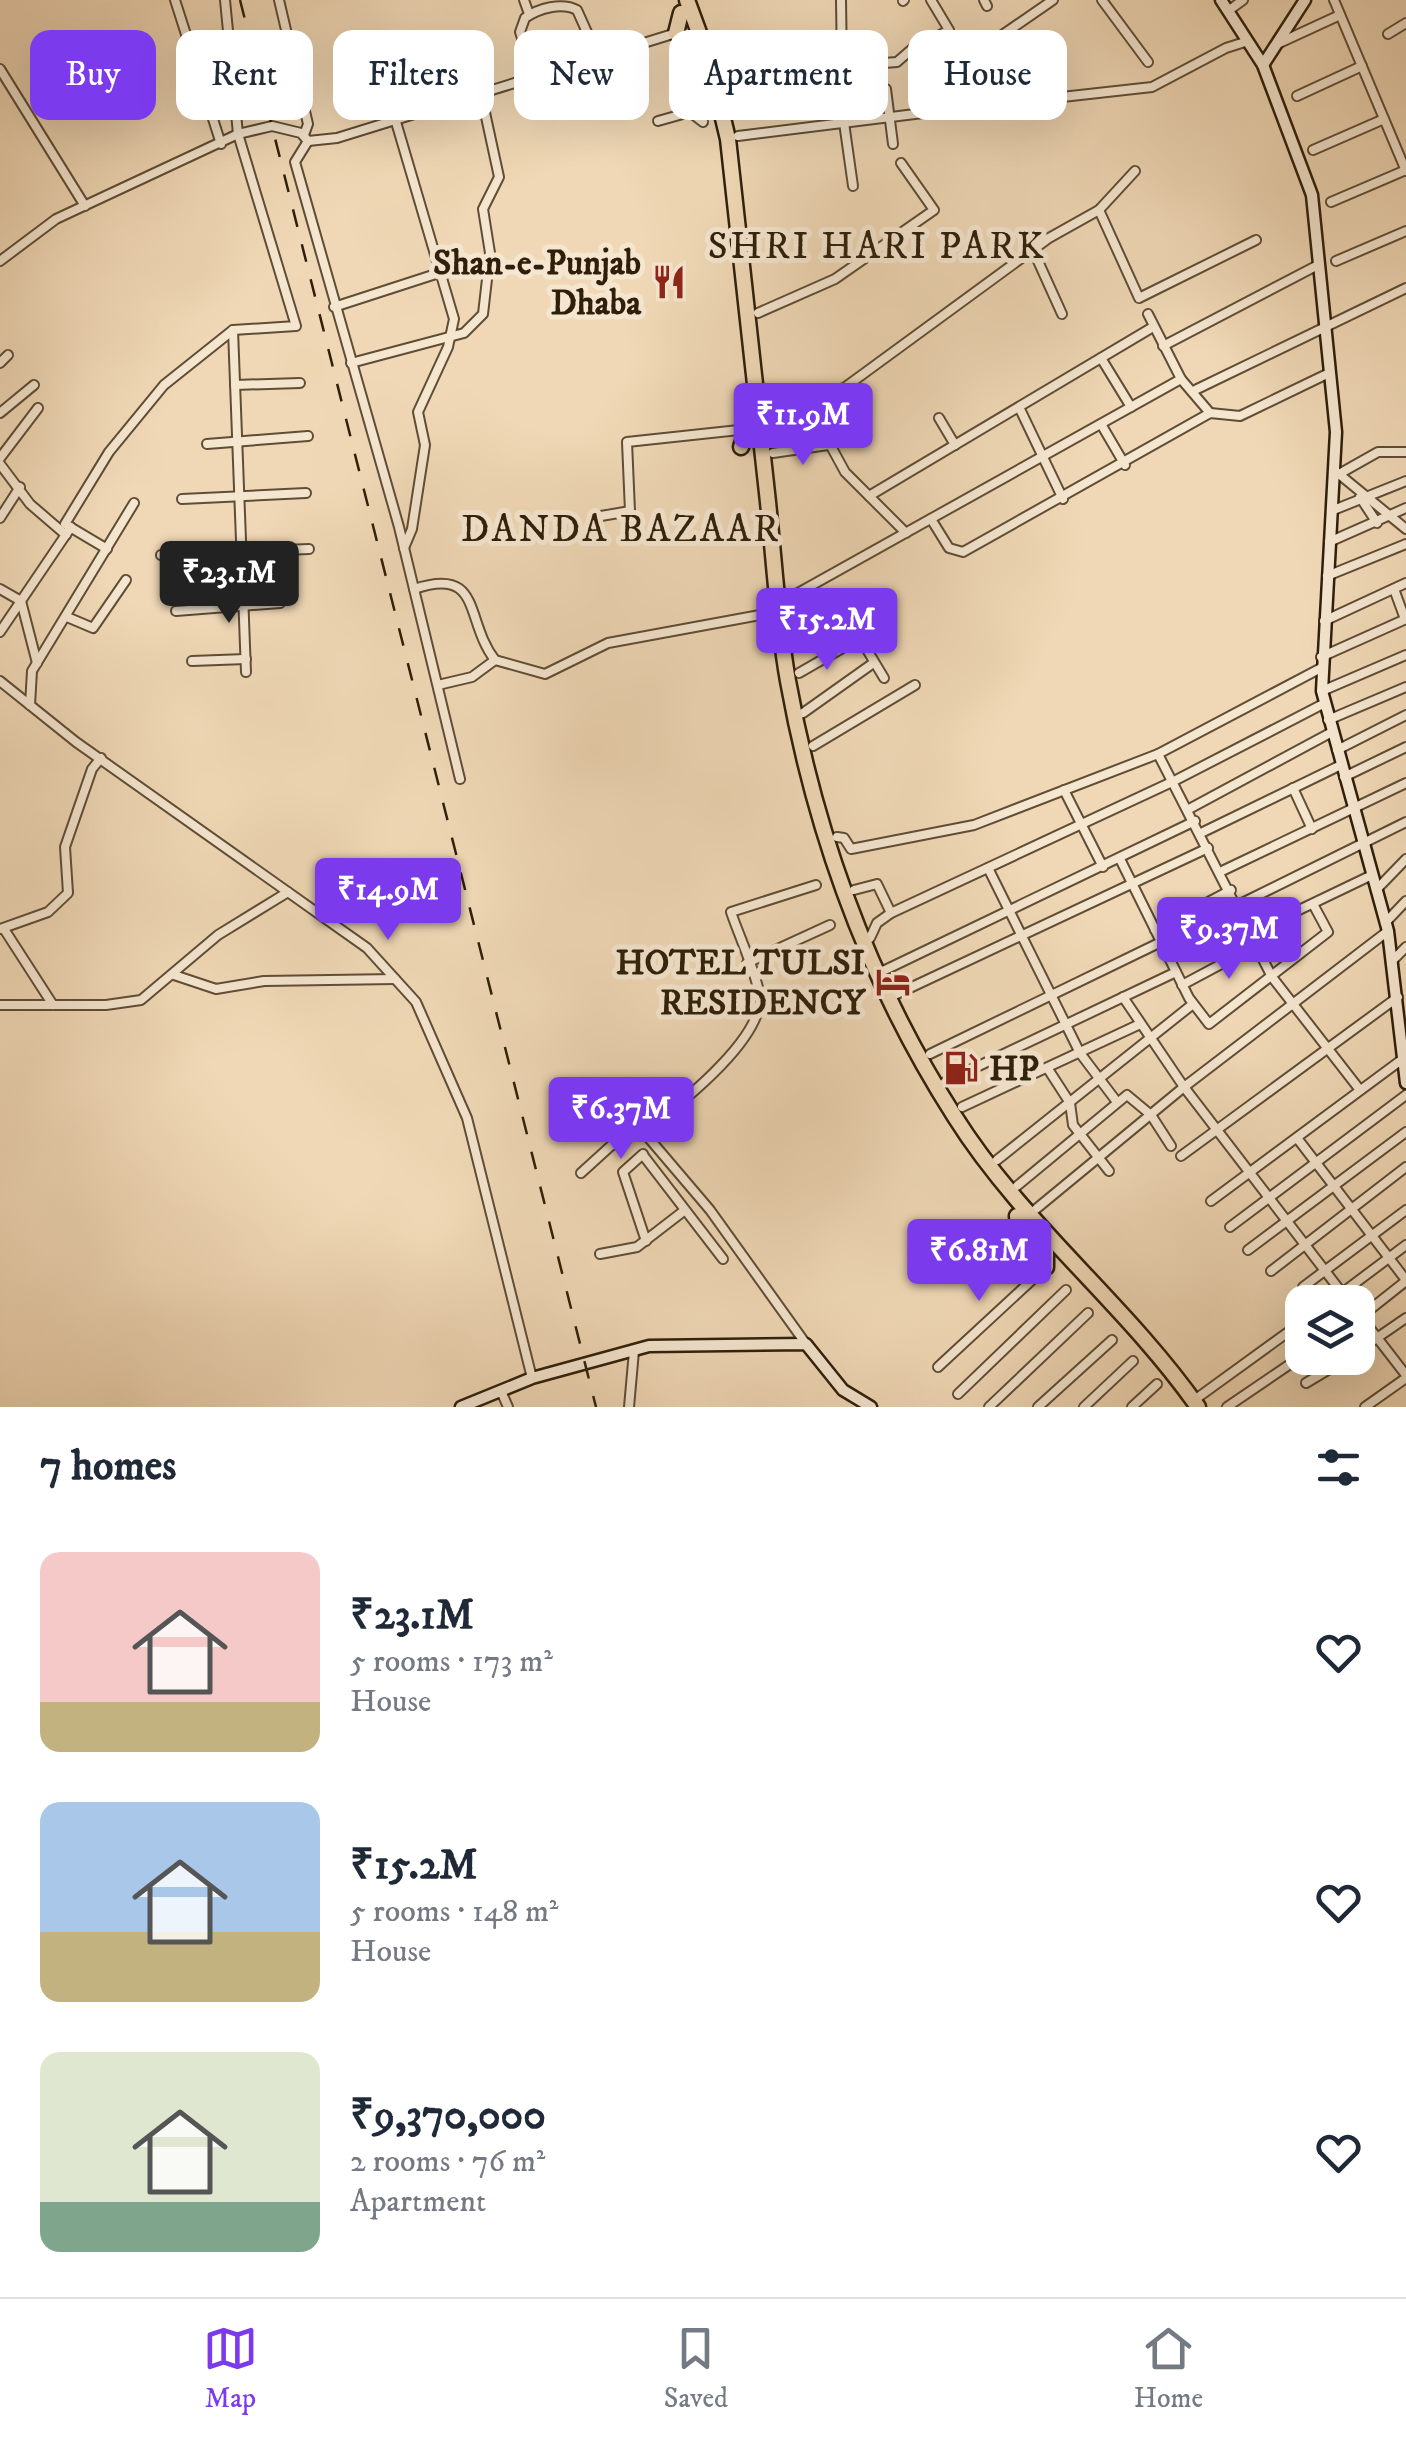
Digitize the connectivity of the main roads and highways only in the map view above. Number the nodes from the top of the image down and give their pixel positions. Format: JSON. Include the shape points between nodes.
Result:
{"nodes":[{"id":1,"x":684,"y":6,"type":"edge"},
{"id":2,"x":677,"y":30,"type":"edge"},
{"id":3,"x":744,"y":428,"type":"road end"},
{"id":4,"x":741,"y":447,"type":"dead end"},
{"id":5,"x":845,"y":862,"type":"dead end"},
{"id":6,"x":848,"y":890,"type":"junction"},
{"id":7,"x":885,"y":970,"type":"road end"},
{"id":8,"x":891,"y":995,"type":"junction"},
{"id":9,"x":1018,"y":1216,"type":"dead end"},
{"id":10,"x":1019,"y":1236,"type":"road end"},
{"id":11,"x":1051,"y":1249,"type":"junction"},
{"id":12,"x":1046,"y":1268,"type":"road end"},
{"id":13,"x":1195,"y":1404,"type":"edge"}],
"edges":[{"from":1,"to":2,"type":"highway"},
{"from":1,"to":6,"type":"highway","via":[[734,133],[794,679],[816,806]]},
{"from":3,"to":4,"type":"highway"},
{"from":5,"to":6,"type":"highway"},
{"from":6,"to":8,"type":"highway"},
{"from":7,"to":8,"type":"highway"},
{"from":8,"to":11,"type":"highway","via":[[957,1121]]},
{"from":9,"to":10,"type":"highway"},
{"from":11,"to":12,"type":"highway"},
{"from":11,"to":13,"type":"highway"}]}
